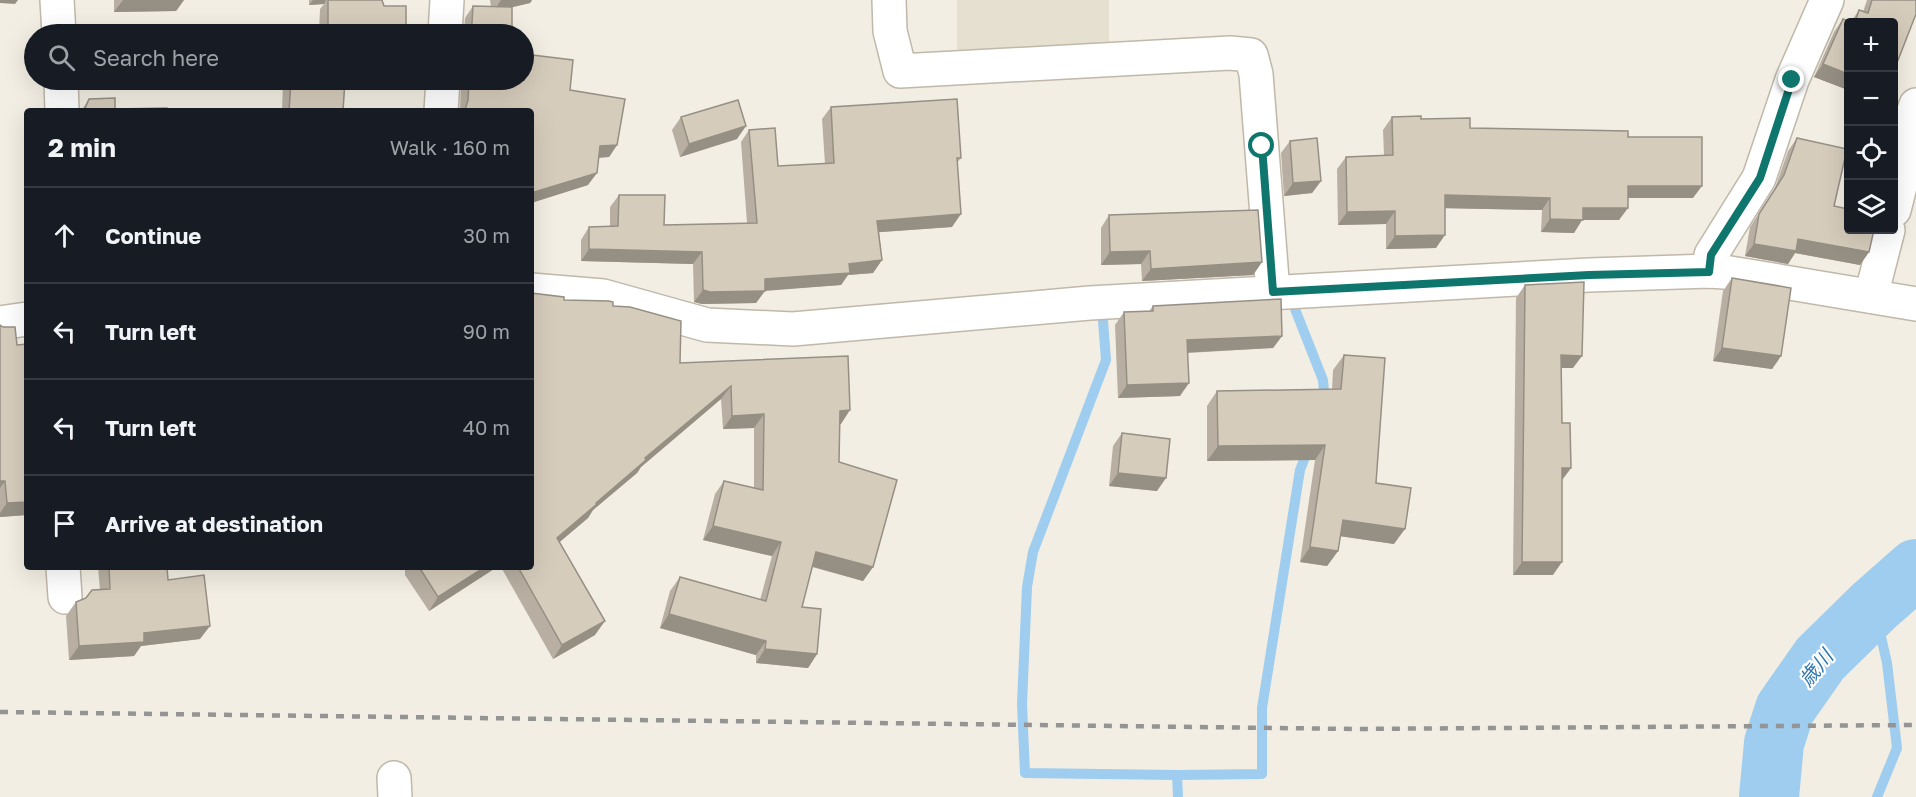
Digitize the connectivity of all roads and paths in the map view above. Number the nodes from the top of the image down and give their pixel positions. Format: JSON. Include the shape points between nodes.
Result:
{"nodes":[{"id":1,"x":57,"y":0,"type":"edge"},
{"id":2,"x":447,"y":0,"type":"edge"},
{"id":3,"x":889,"y":0,"type":"edge"},
{"id":4,"x":1827,"y":0,"type":"edge"},
{"id":5,"x":58,"y":24,"type":"edge"},
{"id":6,"x":446,"y":24,"type":"edge"},
{"id":7,"x":61,"y":90,"type":"edge"},
{"id":8,"x":442,"y":90,"type":"edge"},
{"id":9,"x":1916,"y":105,"type":"edge"},
{"id":10,"x":62,"y":108,"type":"edge"},
{"id":11,"x":441,"y":108,"type":"edge"},
{"id":12,"x":1898,"y":191,"type":"edge"},
{"id":13,"x":1887,"y":234,"type":"edge"},
{"id":14,"x":1709,"y":272,"type":"junction"},
{"id":15,"x":534,"y":290,"type":"edge"},
{"id":16,"x":1273,"y":292,"type":"junction"},
{"id":17,"x":1871,"y":296,"type":"junction"},
{"id":18,"x":1916,"y":304,"type":"edge"},
{"id":19,"x":24,"y":319,"type":"edge"},
{"id":20,"x":0,"y":323,"type":"edge"}],
"edges":[{"from":1,"to":5,"type":"street"},
{"from":2,"to":6,"type":"street"},
{"from":3,"to":16,"type":"street","via":[[890,31],[900,71],[1230,52],[1251,55],[1256,74]]},
{"from":4,"to":14,"type":"street","via":[[1792,80],[1760,178],[1711,255]]},
{"from":7,"to":10,"type":"street"},
{"from":8,"to":11,"type":"street"},
{"from":9,"to":12,"type":"street","via":[[1908,128],[1911,143]]},
{"from":13,"to":17,"type":"street"},
{"from":14,"to":16,"type":"street"},
{"from":14,"to":17,"type":"street"},
{"from":15,"to":16,"type":"street","via":[[603,296],[707,325],[793,329],[1090,303]]},
{"from":17,"to":18,"type":"street"},
{"from":19,"to":20,"type":"street"}]}
